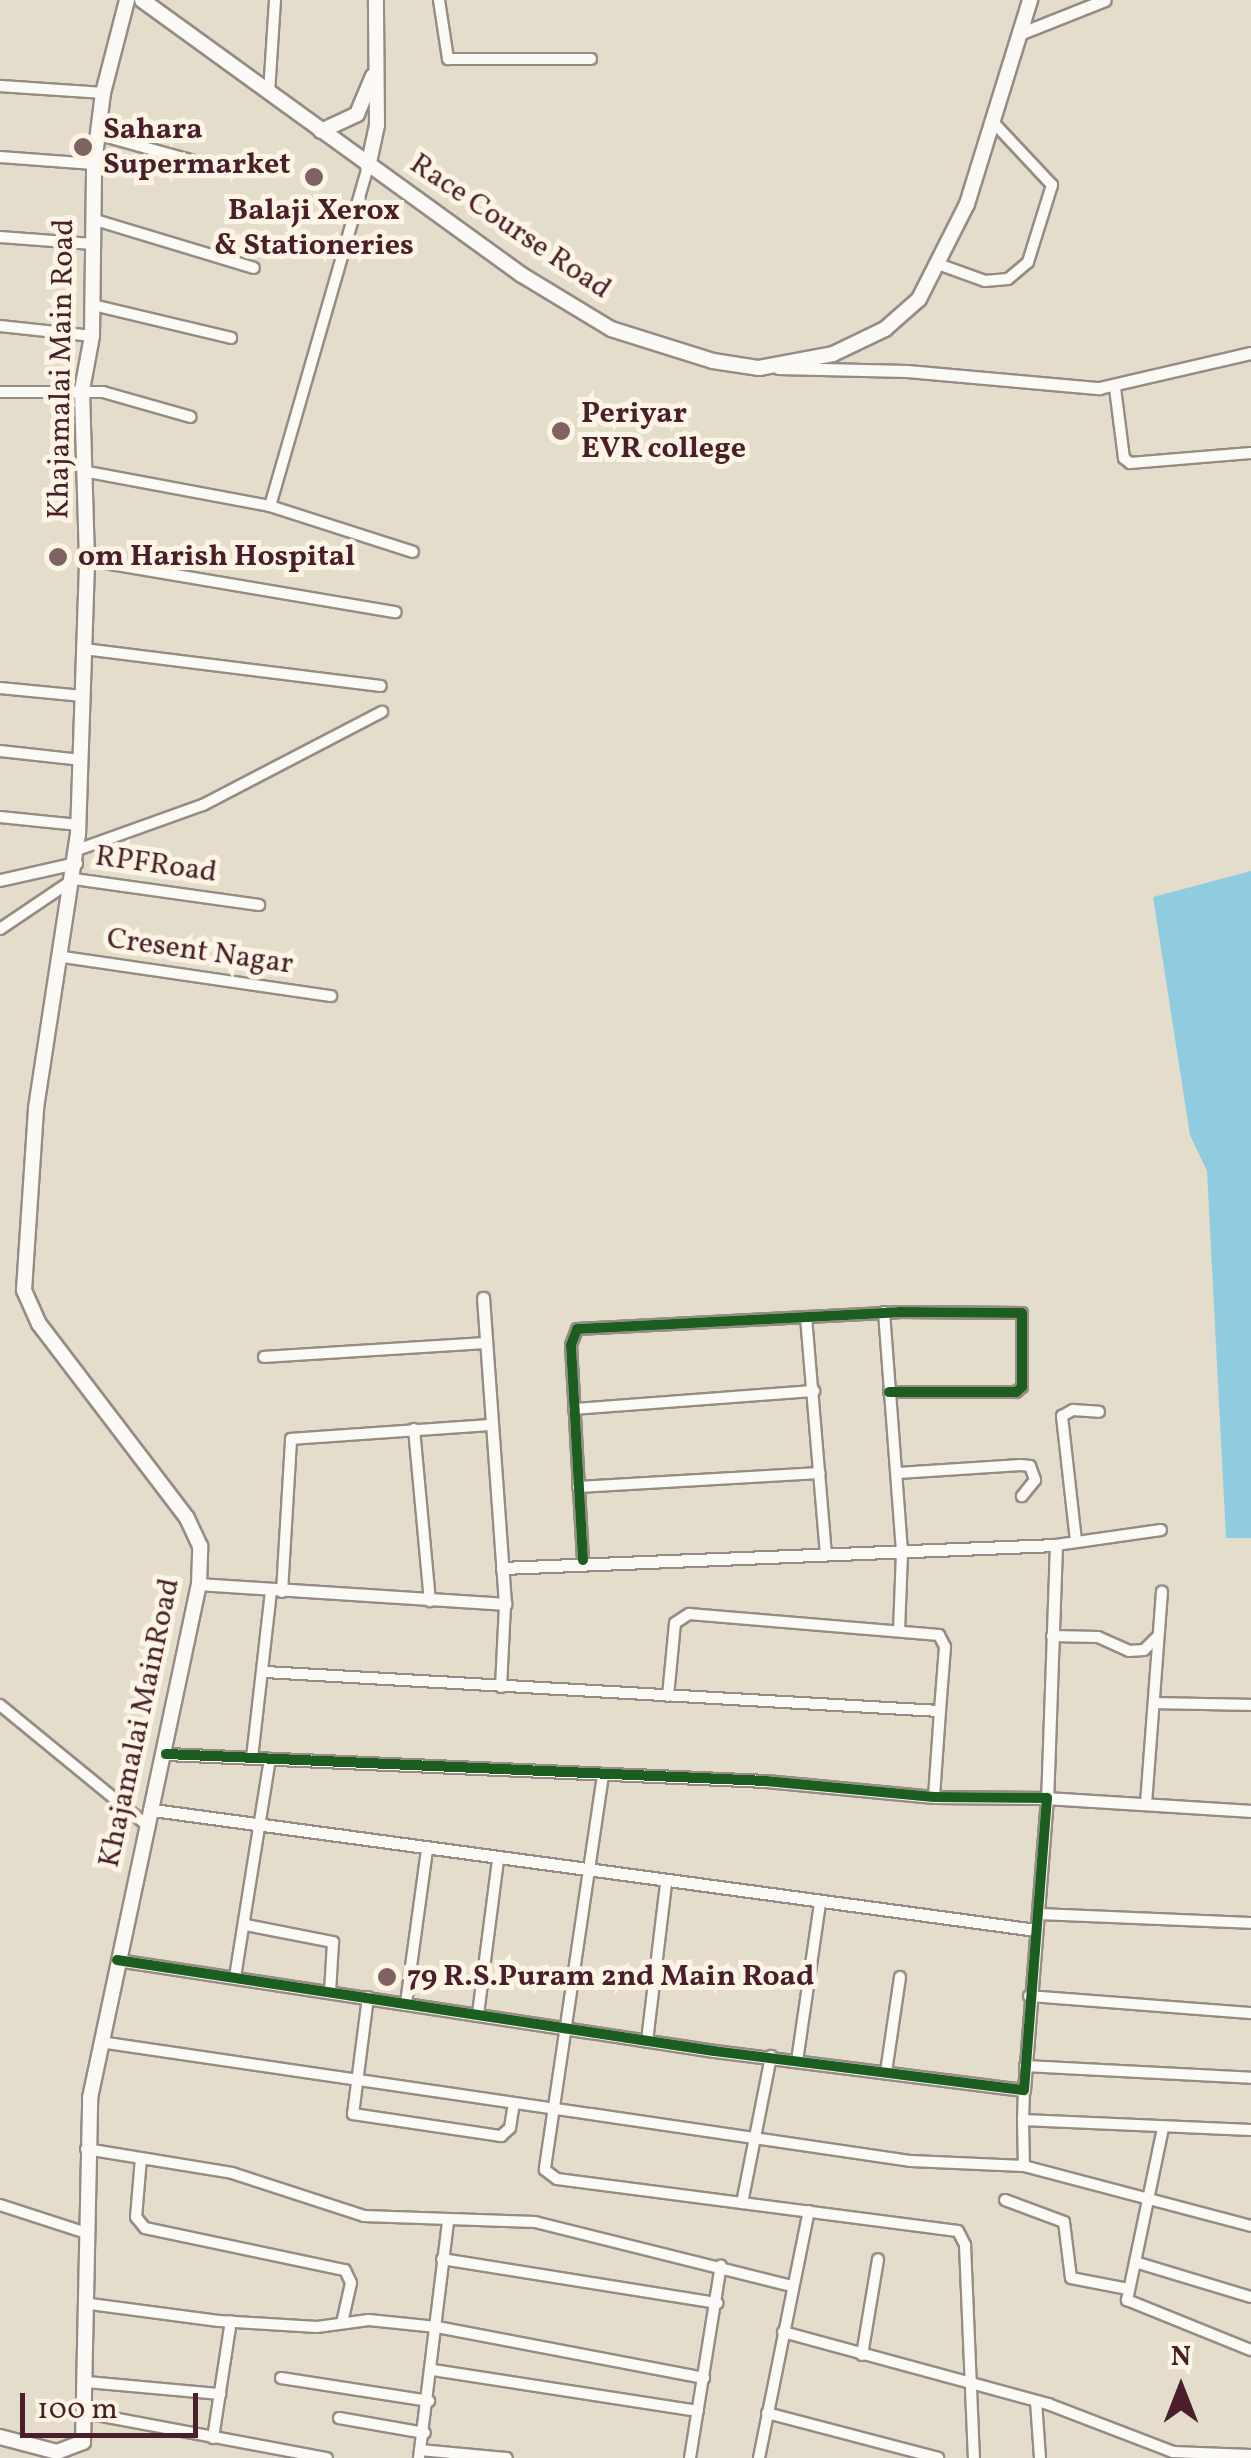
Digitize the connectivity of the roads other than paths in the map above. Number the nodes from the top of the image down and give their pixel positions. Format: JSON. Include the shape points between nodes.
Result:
{"nodes":[{"id":1,"x":127,"y":0,"type":"edge"},
{"id":2,"x":142,"y":0,"type":"edge"},
{"id":3,"x":274,"y":0,"type":"edge"},
{"id":4,"x":376,"y":0,"type":"edge"},
{"id":5,"x":439,"y":0,"type":"edge"},
{"id":6,"x":1030,"y":0,"type":"edge"},
{"id":7,"x":1105,"y":0,"type":"edge"},
{"id":8,"x":1018,"y":34,"type":"junction"},
{"id":9,"x":591,"y":59,"type":"dead end"},
{"id":10,"x":376,"y":60,"type":"junction"},
{"id":11,"x":0,"y":86,"type":"edge"},
{"id":12,"x":103,"y":93,"type":"junction"},
{"id":13,"x":269,"y":94,"type":"junction"},
{"id":14,"x":995,"y":124,"type":"junction"},
{"id":15,"x":322,"y":130,"type":"junction"},
{"id":16,"x":96,"y":134,"type":"junction"},
{"id":17,"x":0,"y":156,"type":"edge"},
{"id":18,"x":94,"y":164,"type":"junction"},
{"id":19,"x":368,"y":167,"type":"junction"},
{"id":20,"x":227,"y":170,"type":"dead end"},
{"id":21,"x":92,"y":219,"type":"junction"},
{"id":22,"x":0,"y":237,"type":"edge"},
{"id":23,"x":93,"y":244,"type":"junction"},
{"id":24,"x":938,"y":264,"type":"junction"},
{"id":25,"x":254,"y":268,"type":"dead end"},
{"id":26,"x":93,"y":305,"type":"junction"},
{"id":27,"x":0,"y":326,"type":"edge"},
{"id":28,"x":92,"y":336,"type":"junction"},
{"id":29,"x":230,"y":338,"type":"dead end"},
{"id":30,"x":1251,"y":353,"type":"edge"},
{"id":31,"x":758,"y":368,"type":"junction"},
{"id":32,"x":1115,"y":388,"type":"junction"},
{"id":33,"x":82,"y":390,"type":"junction"},
{"id":34,"x":0,"y":392,"type":"edge"},
{"id":35,"x":191,"y":416,"type":"dead end"},
{"id":36,"x":1251,"y":453,"type":"edge"},
{"id":37,"x":83,"y":471,"type":"junction"},
{"id":38,"x":270,"y":506,"type":"junction"},
{"id":39,"x":413,"y":552,"type":"dead end"},
{"id":40,"x":87,"y":560,"type":"junction"},
{"id":41,"x":396,"y":612,"type":"dead end"},
{"id":42,"x":84,"y":649,"type":"junction"},
{"id":43,"x":380,"y":686,"type":"dead end"},
{"id":44,"x":0,"y":688,"type":"edge"},
{"id":45,"x":83,"y":696,"type":"junction"},
{"id":46,"x":382,"y":712,"type":"dead end"},
{"id":47,"x":0,"y":751,"type":"edge"},
{"id":48,"x":81,"y":760,"type":"junction"},
{"id":49,"x":0,"y":817,"type":"edge"},
{"id":50,"x":78,"y":825,"type":"junction"},
{"id":51,"x":76,"y":864,"type":"junction"},
{"id":52,"x":0,"y":880,"type":"edge"},
{"id":53,"x":259,"y":905,"type":"dead end"},
{"id":54,"x":0,"y":928,"type":"edge"},
{"id":55,"x":62,"y":957,"type":"junction"},
{"id":56,"x":331,"y":996,"type":"dead end"},
{"id":57,"x":483,"y":1298,"type":"dead end"},
{"id":58,"x":884,"y":1312,"type":"junction"},
{"id":59,"x":806,"y":1317,"type":"junction"},
{"id":60,"x":484,"y":1343,"type":"junction"},
{"id":61,"x":264,"y":1357,"type":"dead end"},
{"id":62,"x":814,"y":1391,"type":"junction"},
{"id":63,"x":889,"y":1392,"type":"junction"},
{"id":64,"x":574,"y":1409,"type":"junction"},
{"id":65,"x":1099,"y":1412,"type":"dead end"},
{"id":66,"x":489,"y":1425,"type":"junction"},
{"id":67,"x":414,"y":1429,"type":"junction"},
{"id":68,"x":898,"y":1473,"type":"junction"},
{"id":69,"x":820,"y":1474,"type":"junction"},
{"id":70,"x":578,"y":1487,"type":"junction"},
{"id":71,"x":1022,"y":1496,"type":"dead end"},
{"id":72,"x":1160,"y":1530,"type":"dead end"},
{"id":73,"x":1076,"y":1540,"type":"junction"},
{"id":74,"x":1056,"y":1545,"type":"junction"},
{"id":75,"x":902,"y":1554,"type":"junction"},
{"id":76,"x":826,"y":1556,"type":"junction"},
{"id":77,"x":583,"y":1560,"type":"junction"},
{"id":78,"x":502,"y":1568,"type":"junction"},
{"id":79,"x":199,"y":1584,"type":"junction"},
{"id":80,"x":276,"y":1591,"type":"junction"},
{"id":81,"x":1162,"y":1592,"type":"dead end"},
{"id":82,"x":430,"y":1601,"type":"junction"},
{"id":83,"x":506,"y":1604,"type":"junction"},
{"id":84,"x":899,"y":1630,"type":"junction"},
{"id":85,"x":1052,"y":1636,"type":"junction"},
{"id":86,"x":1157,"y":1637,"type":"junction"},
{"id":87,"x":265,"y":1672,"type":"junction"},
{"id":88,"x":501,"y":1686,"type":"junction"},
{"id":89,"x":668,"y":1696,"type":"junction"},
{"id":90,"x":1156,"y":1702,"type":"junction"},
{"id":91,"x":0,"y":1705,"type":"edge"},
{"id":92,"x":1251,"y":1705,"type":"edge"},
{"id":93,"x":940,"y":1711,"type":"junction"},
{"id":94,"x":166,"y":1754,"type":"junction"},
{"id":95,"x":252,"y":1758,"type":"junction"},
{"id":96,"x":270,"y":1759,"type":"junction"},
{"id":97,"x":602,"y":1775,"type":"junction"},
{"id":98,"x":934,"y":1798,"type":"junction"},
{"id":99,"x":1046,"y":1798,"type":"junction"},
{"id":100,"x":1146,"y":1804,"type":"junction"},
{"id":101,"x":153,"y":1810,"type":"junction"},
{"id":102,"x":1251,"y":1811,"type":"edge"},
{"id":103,"x":260,"y":1825,"type":"junction"},
{"id":104,"x":149,"y":1827,"type":"junction"},
{"id":105,"x":427,"y":1850,"type":"junction"},
{"id":106,"x":498,"y":1860,"type":"junction"},
{"id":107,"x":588,"y":1873,"type":"junction"},
{"id":108,"x":666,"y":1883,"type":"junction"},
{"id":109,"x":820,"y":1902,"type":"junction"},
{"id":110,"x":1038,"y":1914,"type":"junction"},
{"id":111,"x":1251,"y":1923,"type":"edge"},
{"id":112,"x":246,"y":1924,"type":"junction"},
{"id":113,"x":1036,"y":1930,"type":"junction"},
{"id":114,"x":117,"y":1960,"type":"junction"},
{"id":115,"x":235,"y":1977,"type":"junction"},
{"id":116,"x":900,"y":1977,"type":"dead end"},
{"id":117,"x":330,"y":1992,"type":"junction"},
{"id":118,"x":1029,"y":1996,"type":"junction"},
{"id":119,"x":368,"y":1998,"type":"junction"},
{"id":120,"x":406,"y":2003,"type":"junction"},
{"id":121,"x":1251,"y":2013,"type":"edge"},
{"id":122,"x":478,"y":2014,"type":"junction"},
{"id":123,"x":564,"y":2028,"type":"junction"},
{"id":124,"x":647,"y":2041,"type":"junction"},
{"id":125,"x":99,"y":2042,"type":"junction"},
{"id":126,"x":771,"y":2056,"type":"junction"},
{"id":127,"x":796,"y":2061,"type":"junction"},
{"id":128,"x":1026,"y":2066,"type":"junction"},
{"id":129,"x":886,"y":2072,"type":"junction"},
{"id":130,"x":354,"y":2078,"type":"junction"},
{"id":131,"x":1251,"y":2078,"type":"edge"},
{"id":132,"x":1024,"y":2090,"type":"junction"},
{"id":133,"x":514,"y":2104,"type":"junction"},
{"id":134,"x":550,"y":2108,"type":"junction"},
{"id":135,"x":1023,"y":2120,"type":"junction"},
{"id":136,"x":1163,"y":2128,"type":"junction"},
{"id":137,"x":1251,"y":2130,"type":"edge"},
{"id":138,"x":757,"y":2138,"type":"junction"},
{"id":139,"x":86,"y":2149,"type":"junction"},
{"id":140,"x":141,"y":2158,"type":"junction"},
{"id":141,"x":1024,"y":2166,"type":"junction"},
{"id":142,"x":1005,"y":2200,"type":"dead end"},
{"id":143,"x":742,"y":2202,"type":"junction"},
{"id":144,"x":1148,"y":2203,"type":"junction"},
{"id":145,"x":0,"y":2205,"type":"edge"},
{"id":146,"x":809,"y":2211,"type":"junction"},
{"id":147,"x":448,"y":2220,"type":"junction"},
{"id":148,"x":1251,"y":2226,"type":"edge"},
{"id":149,"x":86,"y":2233,"type":"junction"},
{"id":150,"x":878,"y":2258,"type":"dead end"},
{"id":151,"x":442,"y":2260,"type":"junction"},
{"id":152,"x":1134,"y":2262,"type":"junction"},
{"id":153,"x":721,"y":2265,"type":"junction"},
{"id":154,"x":792,"y":2286,"type":"junction"},
{"id":155,"x":1128,"y":2289,"type":"junction"},
{"id":156,"x":1251,"y":2297,"type":"edge"},
{"id":157,"x":718,"y":2303,"type":"junction"},
{"id":158,"x":90,"y":2304,"type":"junction"},
{"id":159,"x":231,"y":2322,"type":"junction"},
{"id":160,"x":342,"y":2324,"type":"junction"},
{"id":161,"x":437,"y":2327,"type":"junction"},
{"id":162,"x":783,"y":2332,"type":"junction"},
{"id":163,"x":1251,"y":2350,"type":"edge"},
{"id":164,"x":862,"y":2355,"type":"junction"},
{"id":165,"x":433,"y":2370,"type":"junction"},
{"id":166,"x":280,"y":2378,"type":"dead end"},
{"id":167,"x":704,"y":2378,"type":"junction"},
{"id":168,"x":87,"y":2382,"type":"junction"},
{"id":169,"x":969,"y":2385,"type":"junction"},
{"id":170,"x":220,"y":2394,"type":"junction"},
{"id":171,"x":428,"y":2400,"type":"junction"},
{"id":172,"x":1036,"y":2401,"type":"junction"},
{"id":173,"x":698,"y":2411,"type":"junction"},
{"id":174,"x":768,"y":2413,"type":"junction"},
{"id":175,"x":86,"y":2414,"type":"junction"},
{"id":176,"x":339,"y":2418,"type":"dead end"},
{"id":177,"x":424,"y":2433,"type":"junction"},
{"id":178,"x":0,"y":2436,"type":"edge"},
{"id":179,"x":212,"y":2438,"type":"junction"},
{"id":180,"x":42,"y":2453,"type":"edge"},
{"id":181,"x":420,"y":2454,"type":"edge"},
{"id":182,"x":1251,"y":2454,"type":"edge"},
{"id":183,"x":1173,"y":2455,"type":"edge"},
{"id":184,"x":327,"y":2458,"type":"edge"},
{"id":185,"x":507,"y":2458,"type":"edge"},
{"id":186,"x":690,"y":2458,"type":"edge"},
{"id":187,"x":759,"y":2458,"type":"edge"},
{"id":188,"x":938,"y":2458,"type":"edge"},
{"id":189,"x":974,"y":2458,"type":"edge"},
{"id":190,"x":1040,"y":2458,"type":"edge"}],
"edges":[{"from":1,"to":12,"type":"main road","name":"Khajamalai Main Road"},
{"from":2,"to":13,"type":"main road","name":"Race Course Road"},
{"from":3,"to":13,"type":"street"},
{"from":4,"to":10,"type":"main road"},
{"from":5,"to":9,"type":"street","via":[[448,59]]},
{"from":6,"to":8,"type":"main road","name":"Race Course Road"},
{"from":7,"to":8,"type":"street"},
{"from":8,"to":14,"type":"main road","name":"Race Course Road"},
{"from":10,"to":15,"type":"main road","via":[[357,114]]},
{"from":10,"to":19,"type":"main road","via":[[378,125]]},
{"from":11,"to":12,"type":"street"},
{"from":12,"to":16,"type":"main road","name":"Khajamalai Main Road"},
{"from":13,"to":15,"type":"main road","name":"Race Course Road"},
{"from":14,"to":24,"type":"main road","name":"Race Course Road"},
{"from":14,"to":24,"type":"street","via":[[1052,185],[1028,262],[1008,279],[985,281]]},
{"from":15,"to":19,"type":"main road","name":"Race Course Road"},
{"from":16,"to":18,"type":"main road","name":"Khajamalai Main Road"},
{"from":16,"to":20,"type":"street"},
{"from":17,"to":18,"type":"street"},
{"from":18,"to":21,"type":"main road","name":"Khajamalai Main Road"},
{"from":19,"to":31,"type":"main road","name":"Race Course Road","via":[[611,329]]},
{"from":19,"to":38,"type":"street"},
{"from":21,"to":23,"type":"main road","name":"Khajamalai Main Road"},
{"from":21,"to":25,"type":"street"},
{"from":22,"to":23,"type":"street"},
{"from":23,"to":26,"type":"main road","name":"Khajamalai Main Road"},
{"from":24,"to":31,"type":"main road","name":"Race Course Road","via":[[918,300],[885,329],[833,354]]},
{"from":26,"to":28,"type":"main road","name":"Khajamalai Main Road"},
{"from":26,"to":29,"type":"street"},
{"from":27,"to":28,"type":"street"},
{"from":28,"to":33,"type":"main road","name":"Khajamalai Main Road"},
{"from":30,"to":32,"type":"street"},
{"from":31,"to":32,"type":"street","via":[[906,371]]},
{"from":32,"to":36,"type":"street","via":[[1130,463]]},
{"from":33,"to":34,"type":"street"},
{"from":33,"to":35,"type":"street"},
{"from":33,"to":37,"type":"main road","name":"Khajamalai Main Road"},
{"from":37,"to":38,"type":"street"},
{"from":37,"to":40,"type":"main road","name":"Khajamalai Main Road"},
{"from":38,"to":39,"type":"street"},
{"from":40,"to":41,"type":"street"},
{"from":40,"to":42,"type":"main road","name":"Khajamalai Main Road"},
{"from":42,"to":43,"type":"street"},
{"from":42,"to":45,"type":"main road","name":"Khajamalai Main Road"},
{"from":44,"to":45,"type":"street"},
{"from":45,"to":48,"type":"main road","name":"Khajamalai Main Road"},
{"from":46,"to":51,"type":"street"},
{"from":47,"to":48,"type":"street"},
{"from":48,"to":50,"type":"main road","name":"Khajamalai Main Road"},
{"from":49,"to":50,"type":"street"},
{"from":50,"to":51,"type":"main road","name":"Khajamalai Main Road"},
{"from":51,"to":52,"type":"street"},
{"from":51,"to":53,"type":"street","name":"RPFRoad"},
{"from":51,"to":54,"type":"street","name":"RPFRoad"},
{"from":51,"to":55,"type":"main road","name":"Khajamalai MainRoad"},
{"from":55,"to":56,"type":"street","name":"Cresent Nagar"},
{"from":55,"to":79,"type":"main road","name":"Khajamalai MainRoad","via":[[36,1108],[26,1300],[58,1352],[187,1518],[200,1546]]},
{"from":57,"to":60,"type":"street"},
{"from":58,"to":59,"type":"street"},
{"from":58,"to":63,"type":"street"},
{"from":58,"to":63,"type":"street","via":[[1015,1308],[1024,1320],[1022,1387],[1016,1392]]},
{"from":59,"to":62,"type":"street"},
{"from":59,"to":64,"type":"street","via":[[578,1330],[571,1345]]},
{"from":60,"to":61,"type":"street"},
{"from":60,"to":66,"type":"street"},
{"from":62,"to":64,"type":"street"},
{"from":62,"to":69,"type":"street"},
{"from":63,"to":68,"type":"street"},
{"from":64,"to":70,"type":"street"},
{"from":65,"to":73,"type":"street","via":[[1062,1416]]},
{"from":66,"to":67,"type":"street"},
{"from":66,"to":78,"type":"street"},
{"from":67,"to":80,"type":"street","via":[[291,1439]]},
{"from":67,"to":82,"type":"street"},
{"from":68,"to":71,"type":"street","via":[[1021,1464],[1030,1466],[1035,1480]]},
{"from":68,"to":75,"type":"street"},
{"from":69,"to":70,"type":"street"},
{"from":69,"to":76,"type":"street"},
{"from":70,"to":77,"type":"street"},
{"from":72,"to":73,"type":"street"},
{"from":73,"to":74,"type":"street"},
{"from":74,"to":75,"type":"street"},
{"from":74,"to":85,"type":"street"},
{"from":75,"to":76,"type":"street"},
{"from":75,"to":84,"type":"street"},
{"from":76,"to":77,"type":"street"},
{"from":77,"to":78,"type":"street"},
{"from":78,"to":83,"type":"street"},
{"from":79,"to":80,"type":"street"},
{"from":79,"to":94,"type":"main road","name":"Khajamalai MainRoad"},
{"from":80,"to":82,"type":"street"},
{"from":80,"to":87,"type":"street"},
{"from":81,"to":86,"type":"street"},
{"from":82,"to":83,"type":"street"},
{"from":83,"to":88,"type":"street"},
{"from":84,"to":89,"type":"street","via":[[681,1614]]},
{"from":84,"to":93,"type":"street","via":[[944,1639]]},
{"from":85,"to":86,"type":"street","via":[[1098,1636],[1128,1651],[1144,1650]]},
{"from":85,"to":99,"type":"street"},
{"from":86,"to":90,"type":"street"},
{"from":87,"to":88,"type":"street"},
{"from":87,"to":95,"type":"street"},
{"from":88,"to":89,"type":"street"},
{"from":89,"to":93,"type":"street"},
{"from":90,"to":92,"type":"street"},
{"from":90,"to":100,"type":"street"},
{"from":91,"to":104,"type":"street"},
{"from":93,"to":98,"type":"street"},
{"from":94,"to":95,"type":"street"},
{"from":94,"to":101,"type":"main road","name":"Khajamalai MainRoad"},
{"from":95,"to":96,"type":"street"},
{"from":96,"to":97,"type":"street"},
{"from":96,"to":103,"type":"street"},
{"from":97,"to":98,"type":"street"},
{"from":97,"to":107,"type":"street"},
{"from":98,"to":99,"type":"street"},
{"from":99,"to":100,"type":"street"},
{"from":99,"to":110,"type":"street"},
{"from":100,"to":102,"type":"street"},
{"from":101,"to":103,"type":"street"},
{"from":101,"to":104,"type":"main road","name":"Khajamalai MainRoad"},
{"from":103,"to":105,"type":"street"},
{"from":103,"to":112,"type":"street"},
{"from":104,"to":114,"type":"main road","name":"Khajamalai MainRoad"},
{"from":105,"to":106,"type":"street"},
{"from":105,"to":120,"type":"street"},
{"from":106,"to":107,"type":"street"},
{"from":106,"to":122,"type":"street"},
{"from":107,"to":108,"type":"street"},
{"from":107,"to":123,"type":"street"},
{"from":108,"to":109,"type":"street"},
{"from":108,"to":124,"type":"street"},
{"from":109,"to":113,"type":"street"},
{"from":109,"to":127,"type":"street"},
{"from":110,"to":111,"type":"street"},
{"from":110,"to":113,"type":"street"},
{"from":112,"to":115,"type":"street"},
{"from":112,"to":117,"type":"street","via":[[334,1942]]},
{"from":113,"to":118,"type":"street"},
{"from":114,"to":115,"type":"street"},
{"from":114,"to":125,"type":"main road","name":"Khajamalai MainRoad"},
{"from":115,"to":117,"type":"street"},
{"from":116,"to":129,"type":"street"},
{"from":117,"to":119,"type":"street"},
{"from":118,"to":121,"type":"street"},
{"from":118,"to":128,"type":"street"},
{"from":119,"to":120,"type":"street"},
{"from":119,"to":130,"type":"street"},
{"from":120,"to":122,"type":"street"},
{"from":122,"to":123,"type":"street"},
{"from":123,"to":124,"type":"street"},
{"from":123,"to":134,"type":"street"},
{"from":124,"to":126,"type":"street"},
{"from":125,"to":130,"type":"street"},
{"from":125,"to":139,"type":"main road","name":"Khajamalai MainRoad"},
{"from":126,"to":127,"type":"street"},
{"from":126,"to":138,"type":"street"},
{"from":127,"to":129,"type":"street"},
{"from":128,"to":131,"type":"street"},
{"from":128,"to":132,"type":"street"},
{"from":129,"to":132,"type":"street"},
{"from":130,"to":133,"type":"street"},
{"from":130,"to":133,"type":"street","via":[[349,2110],[358,2116],[501,2136],[510,2128]]},
{"from":132,"to":135,"type":"street"},
{"from":133,"to":134,"type":"street"},
{"from":134,"to":138,"type":"street"},
{"from":134,"to":143,"type":"street","via":[[544,2161],[556,2179]]},
{"from":135,"to":136,"type":"street"},
{"from":135,"to":141,"type":"street"},
{"from":136,"to":137,"type":"street"},
{"from":136,"to":144,"type":"street"},
{"from":138,"to":141,"type":"street","via":[[959,2167]]},
{"from":138,"to":143,"type":"street"},
{"from":139,"to":140,"type":"street"},
{"from":139,"to":149,"type":"main road","name":"Khajamalai MainRoad"},
{"from":140,"to":147,"type":"street","via":[[232,2173],[364,2216]]},
{"from":140,"to":160,"type":"street","via":[[140,2224],[345,2270],[352,2283]]},
{"from":141,"to":144,"type":"street"},
{"from":142,"to":155,"type":"street","via":[[1064,2222],[1071,2278]]},
{"from":143,"to":146,"type":"street"},
{"from":144,"to":148,"type":"street"},
{"from":144,"to":152,"type":"street"},
{"from":145,"to":149,"type":"street"},
{"from":146,"to":154,"type":"street"},
{"from":146,"to":169,"type":"street","via":[[958,2232],[965,2244]]},
{"from":147,"to":151,"type":"street"},
{"from":147,"to":153,"type":"street","via":[[535,2222]]},
{"from":149,"to":158,"type":"main road","name":"Khajamalai MainRoad"},
{"from":150,"to":164,"type":"street"},
{"from":151,"to":157,"type":"street"},
{"from":151,"to":161,"type":"street"},
{"from":152,"to":155,"type":"street"},
{"from":152,"to":156,"type":"street"},
{"from":153,"to":154,"type":"street"},
{"from":153,"to":157,"type":"street"},
{"from":154,"to":162,"type":"street"},
{"from":155,"to":163,"type":"street","via":[[1134,2307]]},
{"from":157,"to":167,"type":"street"},
{"from":158,"to":159,"type":"street"},
{"from":158,"to":168,"type":"main road","name":"Khajamalai MainRoad"},
{"from":159,"to":160,"type":"street"},
{"from":159,"to":170,"type":"street"},
{"from":160,"to":161,"type":"street"},
{"from":161,"to":165,"type":"street"},
{"from":161,"to":167,"type":"street"},
{"from":162,"to":164,"type":"street"},
{"from":162,"to":174,"type":"street"},
{"from":164,"to":169,"type":"street"},
{"from":165,"to":171,"type":"street"},
{"from":165,"to":173,"type":"street"},
{"from":166,"to":171,"type":"street"},
{"from":167,"to":173,"type":"street"},
{"from":168,"to":170,"type":"street"},
{"from":168,"to":175,"type":"main road","name":"Khajamalai MainRoad"},
{"from":169,"to":172,"type":"street"},
{"from":169,"to":189,"type":"street"},
{"from":170,"to":179,"type":"street"},
{"from":171,"to":177,"type":"street"},
{"from":172,"to":183,"type":"street"},
{"from":172,"to":190,"type":"street"},
{"from":173,"to":186,"type":"street"},
{"from":174,"to":187,"type":"street"},
{"from":174,"to":188,"type":"street"},
{"from":175,"to":179,"type":"street"},
{"from":175,"to":180,"type":"main road","via":[[83,2442]]},
{"from":176,"to":177,"type":"street"},
{"from":177,"to":181,"type":"street"},
{"from":178,"to":180,"type":"main road"},
{"from":179,"to":184,"type":"street"},
{"from":181,"to":185,"type":"street"},
{"from":182,"to":183,"type":"street"}]}
